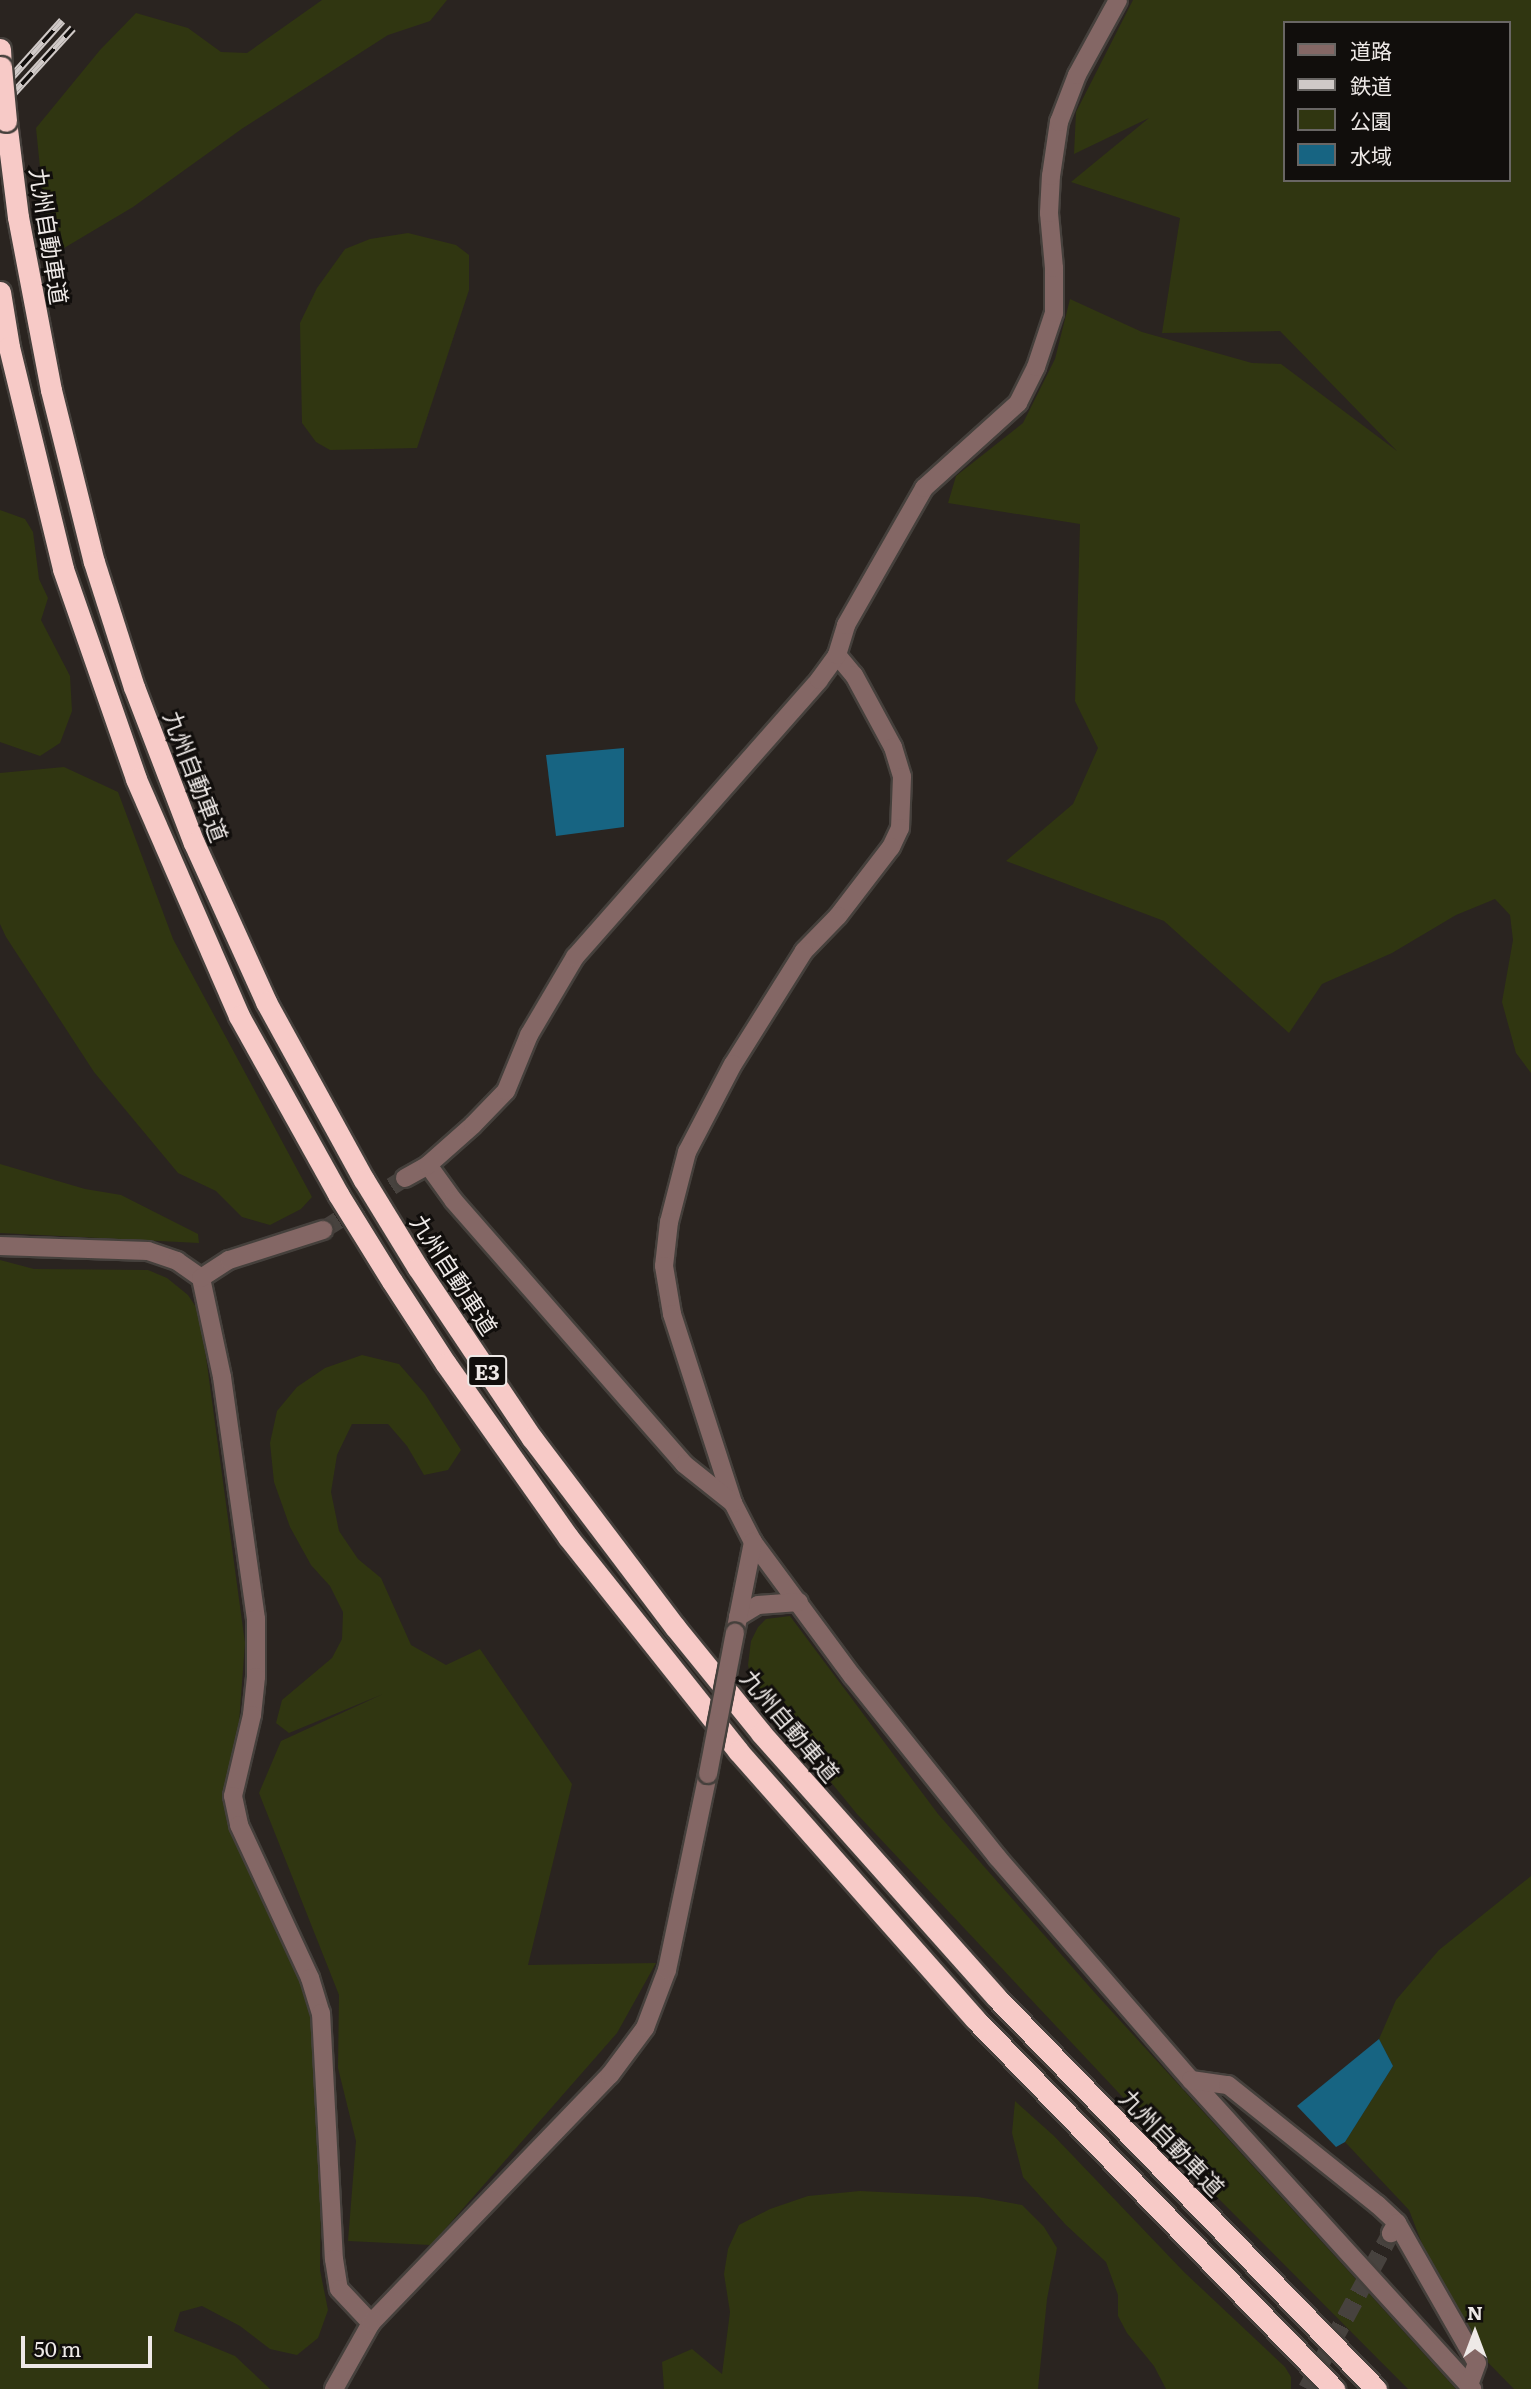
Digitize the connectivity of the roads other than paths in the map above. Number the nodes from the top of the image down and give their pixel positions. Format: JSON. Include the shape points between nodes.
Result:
{"nodes":[{"id":1,"x":1118,"y":0,"type":"edge"},
{"id":2,"x":0,"y":49,"type":"edge"},
{"id":3,"x":1,"y":67,"type":"edge"},
{"id":4,"x":0,"y":292,"type":"edge"},
{"id":5,"x":837,"y":655,"type":"junction"},
{"id":6,"x":428,"y":1165,"type":"junction"},
{"id":7,"x":405,"y":1178,"type":"tunnel mouth"},
{"id":8,"x":323,"y":1230,"type":"tunnel mouth"},
{"id":9,"x":0,"y":1246,"type":"edge"},
{"id":10,"x":201,"y":1278,"type":"junction"},
{"id":11,"x":733,"y":1503,"type":"junction"},
{"id":12,"x":753,"y":1542,"type":"junction"},
{"id":13,"x":799,"y":1602,"type":"junction"},
{"id":14,"x":737,"y":1625,"type":"junction"},
{"id":15,"x":1192,"y":2080,"type":"junction"},
{"id":16,"x":371,"y":2323,"type":"junction"},
{"id":17,"x":1471,"y":2387,"type":"edge"},
{"id":18,"x":334,"y":2389,"type":"edge"},
{"id":19,"x":1334,"y":2389,"type":"edge"},
{"id":20,"x":1376,"y":2389,"type":"edge"}],
"edges":[{"from":1,"to":5,"type":"street","via":[[1077,75],[1059,122],[1049,201],[1054,313],[1036,367],[1018,403],[924,488],[846,625]]},
{"from":2,"to":3,"type":"highway","name":"九州自動車道","number":"E3"},
{"from":3,"to":20,"type":"highway","name":"九州自動車道","number":"E3","bridge":true,"via":[[18,217],[51,390],[94,562],[134,687],[194,843],[266,1002],[363,1180],[533,1438],[761,1733],[996,1997]]},
{"from":4,"to":19,"type":"highway","number":"E3","via":[[63,569],[136,779],[239,1016],[392,1281],[568,1537],[738,1751],[975,2019]]},
{"from":5,"to":6,"type":"street","via":[[575,957],[529,1035],[506,1091]]},
{"from":5,"to":11,"type":"street","via":[[854,675],[893,747],[902,777],[900,828],[891,847],[838,916],[804,951],[733,1063],[687,1152],[664,1266],[671,1314]]},
{"from":6,"to":7,"type":"street"},
{"from":6,"to":11,"type":"street","via":[[454,1201],[684,1464]]},
{"from":8,"to":10,"type":"street","via":[[229,1260]]},
{"from":9,"to":10,"type":"street","via":[[148,1251],[177,1261]]},
{"from":10,"to":16,"type":"street","via":[[222,1377],[256,1619],[252,1715],[233,1796],[239,1825],[310,1979],[321,2013],[339,2290]]},
{"from":11,"to":12,"type":"street"},
{"from":12,"to":13,"type":"street"},
{"from":12,"to":14,"type":"street"},
{"from":13,"to":14,"type":"street","via":[[758,1605]]},
{"from":13,"to":15,"type":"street","via":[[997,1857]]},
{"from":14,"to":16,"type":"street","bridge":true,"via":[[667,1970],[645,2028],[610,2075]]},
{"from":15,"to":17,"type":"street"},
{"from":15,"to":17,"type":"street","via":[[1228,2085],[1336,2170],[1394,2228],[1477,2363]]},
{"from":16,"to":18,"type":"street"}]}
